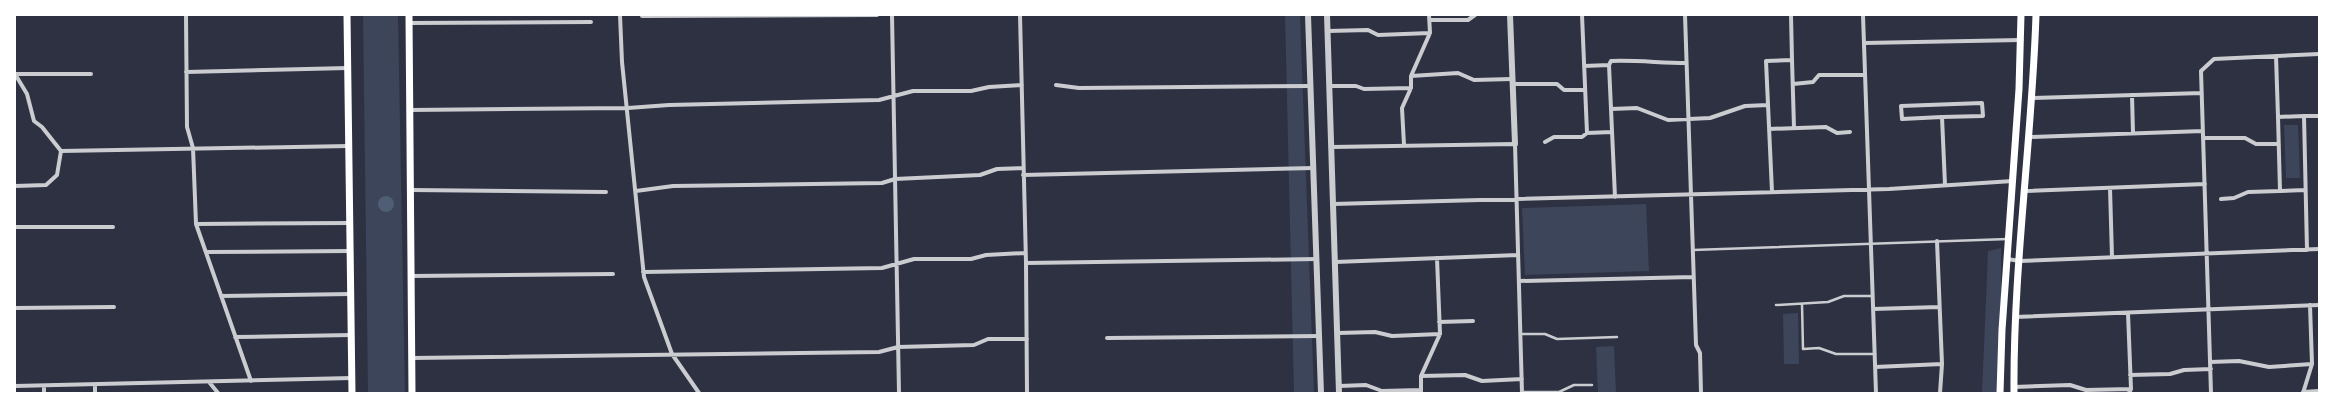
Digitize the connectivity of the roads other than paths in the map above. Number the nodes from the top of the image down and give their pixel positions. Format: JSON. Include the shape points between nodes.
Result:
{"nodes":[{"id":1,"x":186,"y":15,"type":"edge"},
{"id":2,"x":347,"y":15,"type":"edge"},
{"id":3,"x":409,"y":15,"type":"edge"},
{"id":4,"x":620,"y":15,"type":"edge"},
{"id":5,"x":877,"y":15,"type":"edge"},
{"id":6,"x":892,"y":15,"type":"edge"},
{"id":7,"x":1020,"y":15,"type":"edge"},
{"id":8,"x":1308,"y":15,"type":"edge"},
{"id":9,"x":1327,"y":15,"type":"edge"},
{"id":10,"x":1475,"y":15,"type":"edge"},
{"id":11,"x":1510,"y":15,"type":"edge"},
{"id":12,"x":1582,"y":15,"type":"edge"},
{"id":13,"x":1685,"y":15,"type":"edge"},
{"id":14,"x":1791,"y":15,"type":"edge"},
{"id":15,"x":1863,"y":15,"type":"edge"},
{"id":16,"x":2021,"y":15,"type":"edge"},
{"id":17,"x":2036,"y":15,"type":"edge"},
{"id":18,"x":642,"y":16,"type":"edge"},
{"id":19,"x":1429,"y":18,"type":"edge"},
{"id":20,"x":591,"y":22,"type":"dead end"},
{"id":21,"x":409,"y":23,"type":"junction"},
{"id":22,"x":1328,"y":31,"type":"junction"},
{"id":23,"x":1430,"y":32,"type":"junction"},
{"id":24,"x":2022,"y":40,"type":"junction"},
{"id":25,"x":1864,"y":43,"type":"junction"},
{"id":26,"x":2319,"y":54,"type":"edge"},
{"id":27,"x":2276,"y":56,"type":"junction"},
{"id":28,"x":1792,"y":60,"type":"junction"},
{"id":29,"x":1686,"y":63,"type":"junction"},
{"id":30,"x":1609,"y":65,"type":"junction"},
{"id":31,"x":1584,"y":66,"type":"junction"},
{"id":32,"x":348,"y":68,"type":"junction"},
{"id":33,"x":186,"y":72,"type":"junction"},
{"id":34,"x":15,"y":74,"type":"edge"},
{"id":35,"x":91,"y":74,"type":"dead end"},
{"id":36,"x":1865,"y":75,"type":"junction"},
{"id":37,"x":1411,"y":76,"type":"junction"},
{"id":38,"x":1512,"y":82,"type":"junction"},
{"id":39,"x":1793,"y":84,"type":"junction"},
{"id":40,"x":1022,"y":85,"type":"junction"},
{"id":41,"x":1056,"y":85,"type":"dead end"},
{"id":42,"x":1310,"y":86,"type":"junction"},
{"id":43,"x":1330,"y":86,"type":"junction"},
{"id":44,"x":1411,"y":88,"type":"junction"},
{"id":45,"x":1585,"y":90,"type":"junction"},
{"id":46,"x":2202,"y":93,"type":"junction"},
{"id":47,"x":2132,"y":95,"type":"junction"},
{"id":48,"x":894,"y":96,"type":"junction"},
{"id":49,"x":2033,"y":98,"type":"junction"},
{"id":50,"x":1768,"y":105,"type":"junction"},
{"id":51,"x":628,"y":108,"type":"junction"},
{"id":52,"x":1611,"y":109,"type":"junction"},
{"id":53,"x":410,"y":110,"type":"junction"},
{"id":54,"x":2304,"y":116,"type":"junction"},
{"id":55,"x":2319,"y":116,"type":"edge"},
{"id":56,"x":1942,"y":117,"type":"junction"},
{"id":57,"x":2278,"y":117,"type":"junction"},
{"id":58,"x":1688,"y":119,"type":"junction"},
{"id":59,"x":1794,"y":128,"type":"junction"},
{"id":60,"x":1769,"y":129,"type":"junction"},
{"id":61,"x":2203,"y":130,"type":"junction"},
{"id":62,"x":1612,"y":132,"type":"junction"},
{"id":63,"x":1850,"y":132,"type":"dead end"},
{"id":64,"x":1587,"y":133,"type":"junction"},
{"id":65,"x":2133,"y":133,"type":"junction"},
{"id":66,"x":2030,"y":137,"type":"junction"},
{"id":67,"x":2203,"y":138,"type":"junction"},
{"id":68,"x":1545,"y":142,"type":"dead end"},
{"id":69,"x":1514,"y":144,"type":"junction"},
{"id":70,"x":2279,"y":144,"type":"junction"},
{"id":71,"x":1404,"y":145,"type":"junction"},
{"id":72,"x":348,"y":146,"type":"junction"},
{"id":73,"x":1332,"y":147,"type":"junction"},
{"id":74,"x":193,"y":148,"type":"junction"},
{"id":75,"x":61,"y":151,"type":"junction"},
{"id":76,"x":1023,"y":168,"type":"junction"},
{"id":77,"x":1313,"y":168,"type":"junction"},
{"id":78,"x":1024,"y":175,"type":"junction"},
{"id":79,"x":895,"y":178,"type":"junction"},
{"id":80,"x":2013,"y":181,"type":"junction"},
{"id":81,"x":2204,"y":184,"type":"junction"},
{"id":82,"x":1945,"y":185,"type":"junction"},
{"id":83,"x":15,"y":186,"type":"edge"},
{"id":84,"x":2110,"y":188,"type":"junction"},
{"id":85,"x":1869,"y":189,"type":"junction"},
{"id":86,"x":411,"y":190,"type":"junction"},
{"id":87,"x":2305,"y":190,"type":"junction"},
{"id":88,"x":636,"y":191,"type":"junction"},
{"id":89,"x":2280,"y":191,"type":"junction"},
{"id":90,"x":606,"y":192,"type":"dead end"},
{"id":91,"x":1772,"y":192,"type":"junction"},
{"id":92,"x":2025,"y":192,"type":"junction"},
{"id":93,"x":1690,"y":194,"type":"junction"},
{"id":94,"x":1615,"y":196,"type":"junction"},
{"id":95,"x":2221,"y":198,"type":"dead end"},
{"id":96,"x":1516,"y":199,"type":"junction"},
{"id":97,"x":1333,"y":204,"type":"junction"},
{"id":98,"x":350,"y":223,"type":"junction"},
{"id":99,"x":196,"y":224,"type":"junction"},
{"id":100,"x":113,"y":227,"type":"dead end"},
{"id":101,"x":15,"y":228,"type":"edge"},
{"id":102,"x":2009,"y":239,"type":"junction"},
{"id":103,"x":1937,"y":242,"type":"junction"},
{"id":104,"x":1871,"y":244,"type":"junction"},
{"id":105,"x":2319,"y":249,"type":"edge"},
{"id":106,"x":1692,"y":250,"type":"junction"},
{"id":107,"x":2307,"y":250,"type":"junction"},
{"id":108,"x":350,"y":251,"type":"junction"},
{"id":109,"x":206,"y":252,"type":"junction"},
{"id":110,"x":1025,"y":253,"type":"junction"},
{"id":111,"x":2207,"y":254,"type":"junction"},
{"id":112,"x":1518,"y":256,"type":"junction"},
{"id":113,"x":2112,"y":257,"type":"junction"},
{"id":114,"x":1437,"y":258,"type":"junction"},
{"id":115,"x":1317,"y":259,"type":"junction"},
{"id":116,"x":2007,"y":259,"type":"junction"},
{"id":117,"x":2020,"y":261,"type":"junction"},
{"id":118,"x":1335,"y":262,"type":"junction"},
{"id":119,"x":1026,"y":263,"type":"junction"},
{"id":120,"x":897,"y":264,"type":"junction"},
{"id":121,"x":644,"y":272,"type":"junction"},
{"id":122,"x":613,"y":274,"type":"dead end"},
{"id":123,"x":412,"y":276,"type":"junction"},
{"id":124,"x":1693,"y":277,"type":"junction"},
{"id":125,"x":1519,"y":281,"type":"junction"},
{"id":126,"x":351,"y":294,"type":"junction"},
{"id":127,"x":221,"y":296,"type":"junction"},
{"id":128,"x":1872,"y":296,"type":"junction"},
{"id":129,"x":1802,"y":304,"type":"junction"},
{"id":130,"x":1776,"y":305,"type":"dead end"},
{"id":131,"x":2310,"y":305,"type":"junction"},
{"id":132,"x":2319,"y":305,"type":"edge"},
{"id":133,"x":1940,"y":306,"type":"junction"},
{"id":134,"x":114,"y":307,"type":"dead end"},
{"id":135,"x":15,"y":308,"type":"edge"},
{"id":136,"x":1873,"y":309,"type":"junction"},
{"id":137,"x":2209,"y":309,"type":"junction"},
{"id":138,"x":2128,"y":312,"type":"junction"},
{"id":139,"x":2015,"y":317,"type":"junction"},
{"id":140,"x":1473,"y":321,"type":"dead end"},
{"id":141,"x":1439,"y":322,"type":"junction"},
{"id":142,"x":1338,"y":332,"type":"junction"},
{"id":143,"x":1440,"y":334,"type":"junction"},
{"id":144,"x":1520,"y":334,"type":"junction"},
{"id":145,"x":351,"y":335,"type":"junction"},
{"id":146,"x":1319,"y":336,"type":"junction"},
{"id":147,"x":236,"y":337,"type":"junction"},
{"id":148,"x":1617,"y":337,"type":"dead end"},
{"id":149,"x":1107,"y":338,"type":"dead end"},
{"id":150,"x":1027,"y":339,"type":"junction"},
{"id":151,"x":898,"y":348,"type":"junction"},
{"id":152,"x":672,"y":354,"type":"junction"},
{"id":153,"x":1875,"y":354,"type":"junction"},
{"id":154,"x":412,"y":358,"type":"junction"},
{"id":155,"x":2210,"y":362,"type":"junction"},
{"id":156,"x":1942,"y":364,"type":"junction"},
{"id":157,"x":2312,"y":364,"type":"junction"},
{"id":158,"x":1875,"y":367,"type":"junction"},
{"id":159,"x":2210,"y":369,"type":"junction"},
{"id":160,"x":2130,"y":375,"type":"junction"},
{"id":161,"x":1421,"y":376,"type":"junction"},
{"id":162,"x":352,"y":378,"type":"junction"},
{"id":163,"x":1522,"y":379,"type":"junction"},
{"id":164,"x":251,"y":381,"type":"junction"},
{"id":165,"x":209,"y":382,"type":"junction"},
{"id":166,"x":15,"y":386,"type":"edge"},
{"id":167,"x":44,"y":386,"type":"junction"},
{"id":168,"x":95,"y":386,"type":"junction"},
{"id":169,"x":1592,"y":386,"type":"dead end"},
{"id":170,"x":1339,"y":390,"type":"edge"},
{"id":171,"x":2014,"y":390,"type":"edge"},
{"id":172,"x":1421,"y":391,"type":"edge"},
{"id":173,"x":2130,"y":391,"type":"edge"},
{"id":174,"x":2319,"y":391,"type":"edge"},
{"id":175,"x":44,"y":393,"type":"edge"},
{"id":176,"x":95,"y":393,"type":"edge"},
{"id":177,"x":218,"y":393,"type":"edge"},
{"id":178,"x":352,"y":393,"type":"edge"},
{"id":179,"x":412,"y":393,"type":"edge"},
{"id":180,"x":699,"y":393,"type":"edge"},
{"id":181,"x":899,"y":393,"type":"edge"},
{"id":182,"x":1027,"y":393,"type":"edge"},
{"id":183,"x":1321,"y":393,"type":"edge"},
{"id":184,"x":1522,"y":393,"type":"edge"},
{"id":185,"x":1700,"y":393,"type":"edge"},
{"id":186,"x":1876,"y":393,"type":"edge"},
{"id":187,"x":1940,"y":393,"type":"edge"},
{"id":188,"x":2000,"y":393,"type":"edge"},
{"id":189,"x":2211,"y":393,"type":"edge"},
{"id":190,"x":2303,"y":393,"type":"edge"}],
"edges":[{"from":1,"to":33,"type":"street"},
{"from":2,"to":32,"type":"main road"},
{"from":3,"to":21,"type":"main road"},
{"from":4,"to":51,"type":"street","via":[[622,62]]},
{"from":5,"to":18,"type":"street"},
{"from":6,"to":48,"type":"street"},
{"from":7,"to":40,"type":"street"},
{"from":8,"to":42,"type":"street"},
{"from":9,"to":22,"type":"street"},
{"from":10,"to":19,"type":"street","via":[[1468,20]]},
{"from":11,"to":38,"type":"street"},
{"from":12,"to":31,"type":"street"},
{"from":13,"to":29,"type":"street"},
{"from":14,"to":28,"type":"street"},
{"from":15,"to":25,"type":"street"},
{"from":16,"to":24,"type":"main road"},
{"from":17,"to":49,"type":"main road"},
{"from":19,"to":23,"type":"street"},
{"from":20,"to":21,"type":"street"},
{"from":21,"to":53,"type":"main road"},
{"from":22,"to":23,"type":"street","via":[[1368,30],[1378,35]]},
{"from":22,"to":43,"type":"street"},
{"from":23,"to":37,"type":"street"},
{"from":24,"to":25,"type":"street"},
{"from":24,"to":80,"type":"main road"},
{"from":25,"to":36,"type":"street"},
{"from":26,"to":27,"type":"street"},
{"from":27,"to":46,"type":"street","via":[[2214,59],[2201,71]]},
{"from":27,"to":57,"type":"street"},
{"from":28,"to":39,"type":"street"},
{"from":28,"to":50,"type":"street","via":[[1766,61]]},
{"from":29,"to":30,"type":"street","via":[[1611,61]]},
{"from":29,"to":58,"type":"street"},
{"from":30,"to":31,"type":"street"},
{"from":30,"to":52,"type":"street"},
{"from":31,"to":45,"type":"street"},
{"from":32,"to":33,"type":"street"},
{"from":32,"to":72,"type":"main road"},
{"from":33,"to":74,"type":"street","via":[[187,127]]},
{"from":34,"to":35,"type":"street"},
{"from":34,"to":75,"type":"street","via":[[27,94],[34,121]]},
{"from":36,"to":39,"type":"street","via":[[1819,75],[1813,82]]},
{"from":36,"to":85,"type":"street"},
{"from":37,"to":38,"type":"street","via":[[1458,73],[1474,80]]},
{"from":37,"to":44,"type":"street"},
{"from":38,"to":45,"type":"street","via":[[1557,84],[1564,90]]},
{"from":38,"to":69,"type":"street"},
{"from":39,"to":59,"type":"street"},
{"from":40,"to":48,"type":"street","via":[[989,86],[971,90],[913,91]]},
{"from":40,"to":76,"type":"street"},
{"from":41,"to":42,"type":"street","via":[[1079,88]]},
{"from":42,"to":77,"type":"street"},
{"from":43,"to":44,"type":"street","via":[[1356,86],[1364,89]]},
{"from":43,"to":73,"type":"street"},
{"from":44,"to":71,"type":"street","via":[[1402,108]]},
{"from":45,"to":64,"type":"street"},
{"from":46,"to":47,"type":"street"},
{"from":46,"to":61,"type":"street"},
{"from":47,"to":49,"type":"street"},
{"from":47,"to":65,"type":"street"},
{"from":48,"to":51,"type":"street","via":[[879,100]]},
{"from":48,"to":79,"type":"street"},
{"from":49,"to":66,"type":"main road"},
{"from":50,"to":58,"type":"street","via":[[1745,106],[1710,118]]},
{"from":50,"to":60,"type":"street"},
{"from":51,"to":53,"type":"street"},
{"from":51,"to":88,"type":"street"},
{"from":52,"to":58,"type":"street","via":[[1637,108],[1668,120]]},
{"from":52,"to":62,"type":"street"},
{"from":53,"to":86,"type":"main road"},
{"from":54,"to":55,"type":"street"},
{"from":54,"to":57,"type":"street"},
{"from":54,"to":87,"type":"street"},
{"from":56,"to":56,"type":"street","via":[[1983,116],[1982,104],[1901,106],[1902,119]]},
{"from":56,"to":82,"type":"street"},
{"from":57,"to":70,"type":"street"},
{"from":58,"to":93,"type":"street"},
{"from":59,"to":60,"type":"street"},
{"from":59,"to":63,"type":"street","via":[[1826,127],[1837,133]]},
{"from":60,"to":91,"type":"street"},
{"from":61,"to":65,"type":"street"},
{"from":61,"to":67,"type":"street"},
{"from":62,"to":64,"type":"street"},
{"from":62,"to":94,"type":"street"},
{"from":64,"to":68,"type":"street","via":[[1582,137],[1554,137]]},
{"from":65,"to":66,"type":"street"},
{"from":66,"to":92,"type":"main road"},
{"from":67,"to":70,"type":"street","via":[[2245,138],[2256,144]]},
{"from":67,"to":81,"type":"street"},
{"from":69,"to":71,"type":"street"},
{"from":69,"to":96,"type":"street"},
{"from":70,"to":89,"type":"street"},
{"from":71,"to":73,"type":"street"},
{"from":72,"to":74,"type":"street"},
{"from":72,"to":98,"type":"main road"},
{"from":73,"to":97,"type":"street"},
{"from":74,"to":75,"type":"street"},
{"from":74,"to":99,"type":"street"},
{"from":75,"to":83,"type":"street","via":[[57,175],[46,185]]},
{"from":76,"to":78,"type":"street"},
{"from":76,"to":79,"type":"street","via":[[997,169],[980,175]]},
{"from":77,"to":78,"type":"street"},
{"from":77,"to":115,"type":"street"},
{"from":78,"to":110,"type":"street"},
{"from":79,"to":88,"type":"street","via":[[882,183],[673,186]]},
{"from":79,"to":120,"type":"street"},
{"from":80,"to":82,"type":"street"},
{"from":80,"to":102,"type":"main road"},
{"from":81,"to":84,"type":"street"},
{"from":81,"to":111,"type":"street"},
{"from":82,"to":85,"type":"street"},
{"from":84,"to":92,"type":"street"},
{"from":84,"to":113,"type":"street"},
{"from":85,"to":91,"type":"street"},
{"from":85,"to":104,"type":"street"},
{"from":86,"to":90,"type":"street"},
{"from":86,"to":123,"type":"main road"},
{"from":87,"to":89,"type":"street"},
{"from":87,"to":107,"type":"street"},
{"from":88,"to":121,"type":"street"},
{"from":89,"to":95,"type":"street","via":[[2248,192],[2234,198]]},
{"from":91,"to":93,"type":"street"},
{"from":92,"to":117,"type":"main road"},
{"from":93,"to":94,"type":"street"},
{"from":93,"to":106,"type":"street"},
{"from":94,"to":96,"type":"street"},
{"from":96,"to":97,"type":"street"},
{"from":96,"to":112,"type":"street"},
{"from":97,"to":118,"type":"street"},
{"from":98,"to":99,"type":"street"},
{"from":98,"to":108,"type":"main road"},
{"from":99,"to":109,"type":"street"},
{"from":100,"to":101,"type":"street"},
{"from":102,"to":103,"type":"lane"},
{"from":102,"to":116,"type":"main road"},
{"from":103,"to":104,"type":"lane"},
{"from":103,"to":133,"type":"street"},
{"from":104,"to":106,"type":"lane"},
{"from":104,"to":128,"type":"street"},
{"from":105,"to":107,"type":"street"},
{"from":106,"to":124,"type":"street"},
{"from":107,"to":111,"type":"street"},
{"from":108,"to":109,"type":"street"},
{"from":108,"to":126,"type":"main road"},
{"from":109,"to":127,"type":"street"},
{"from":110,"to":119,"type":"street"},
{"from":110,"to":120,"type":"street","via":[[986,255],[971,259],[914,260]]},
{"from":111,"to":113,"type":"street"},
{"from":111,"to":137,"type":"street"},
{"from":112,"to":114,"type":"street"},
{"from":112,"to":125,"type":"street"},
{"from":113,"to":117,"type":"street"},
{"from":114,"to":118,"type":"street"},
{"from":114,"to":141,"type":"street"},
{"from":115,"to":119,"type":"street"},
{"from":115,"to":146,"type":"street"},
{"from":116,"to":117,"type":"street"},
{"from":116,"to":188,"type":"main road"},
{"from":117,"to":139,"type":"main road"},
{"from":118,"to":142,"type":"street"},
{"from":119,"to":150,"type":"street"},
{"from":120,"to":121,"type":"street","via":[[882,268]]},
{"from":120,"to":151,"type":"street"},
{"from":121,"to":152,"type":"street"},
{"from":122,"to":123,"type":"street"},
{"from":123,"to":154,"type":"main road"},
{"from":124,"to":125,"type":"street"},
{"from":124,"to":185,"type":"street","via":[[1696,345],[1700,353]]},
{"from":125,"to":144,"type":"street"},
{"from":126,"to":127,"type":"street"},
{"from":126,"to":145,"type":"main road"},
{"from":127,"to":147,"type":"street"},
{"from":128,"to":129,"type":"lane","via":[[1844,296],[1828,302]]},
{"from":128,"to":136,"type":"street"},
{"from":129,"to":130,"type":"lane"},
{"from":129,"to":153,"type":"lane","via":[[1803,349],[1818,348],[1836,354]]},
{"from":131,"to":132,"type":"street"},
{"from":131,"to":137,"type":"street"},
{"from":131,"to":157,"type":"street"},
{"from":133,"to":136,"type":"street"},
{"from":133,"to":156,"type":"street"},
{"from":134,"to":135,"type":"street"},
{"from":136,"to":153,"type":"street"},
{"from":137,"to":138,"type":"street"},
{"from":137,"to":155,"type":"street"},
{"from":138,"to":139,"type":"street"},
{"from":138,"to":160,"type":"street"},
{"from":139,"to":171,"type":"main road"},
{"from":140,"to":141,"type":"street"},
{"from":141,"to":143,"type":"street"},
{"from":142,"to":143,"type":"street","via":[[1375,332],[1392,336]]},
{"from":142,"to":170,"type":"street"},
{"from":143,"to":161,"type":"street"},
{"from":144,"to":148,"type":"lane","via":[[1545,334],[1557,339]]},
{"from":144,"to":163,"type":"street"},
{"from":145,"to":147,"type":"street"},
{"from":145,"to":162,"type":"main road"},
{"from":146,"to":149,"type":"street"},
{"from":146,"to":183,"type":"street"},
{"from":147,"to":164,"type":"street"},
{"from":150,"to":151,"type":"street","via":[[988,339],[974,345]]},
{"from":150,"to":182,"type":"street"},
{"from":151,"to":152,"type":"street","via":[[880,352]]},
{"from":151,"to":181,"type":"street"},
{"from":152,"to":154,"type":"street"},
{"from":152,"to":180,"type":"street"},
{"from":153,"to":158,"type":"street"},
{"from":154,"to":179,"type":"main road"},
{"from":155,"to":157,"type":"street","via":[[2239,361],[2269,367]]},
{"from":155,"to":159,"type":"street"},
{"from":156,"to":158,"type":"street"},
{"from":156,"to":187,"type":"street"},
{"from":157,"to":190,"type":"street"},
{"from":158,"to":186,"type":"street"},
{"from":159,"to":160,"type":"street"},
{"from":159,"to":189,"type":"street"},
{"from":160,"to":173,"type":"street"},
{"from":161,"to":163,"type":"street","via":[[1465,375],[1482,381]]},
{"from":161,"to":172,"type":"street"},
{"from":162,"to":164,"type":"street"},
{"from":162,"to":178,"type":"main road"},
{"from":163,"to":184,"type":"street"},
{"from":164,"to":165,"type":"street"},
{"from":165,"to":168,"type":"street"},
{"from":165,"to":177,"type":"street"},
{"from":166,"to":167,"type":"street"},
{"from":167,"to":168,"type":"street"},
{"from":167,"to":175,"type":"street"},
{"from":168,"to":176,"type":"street"},
{"from":169,"to":184,"type":"lane","via":[[1574,386],[1559,392]]},
{"from":170,"to":172,"type":"street","via":[[1366,385],[1382,391]]},
{"from":171,"to":173,"type":"street","via":[[2070,385],[2086,390]]},
{"from":174,"to":190,"type":"street"}]}
